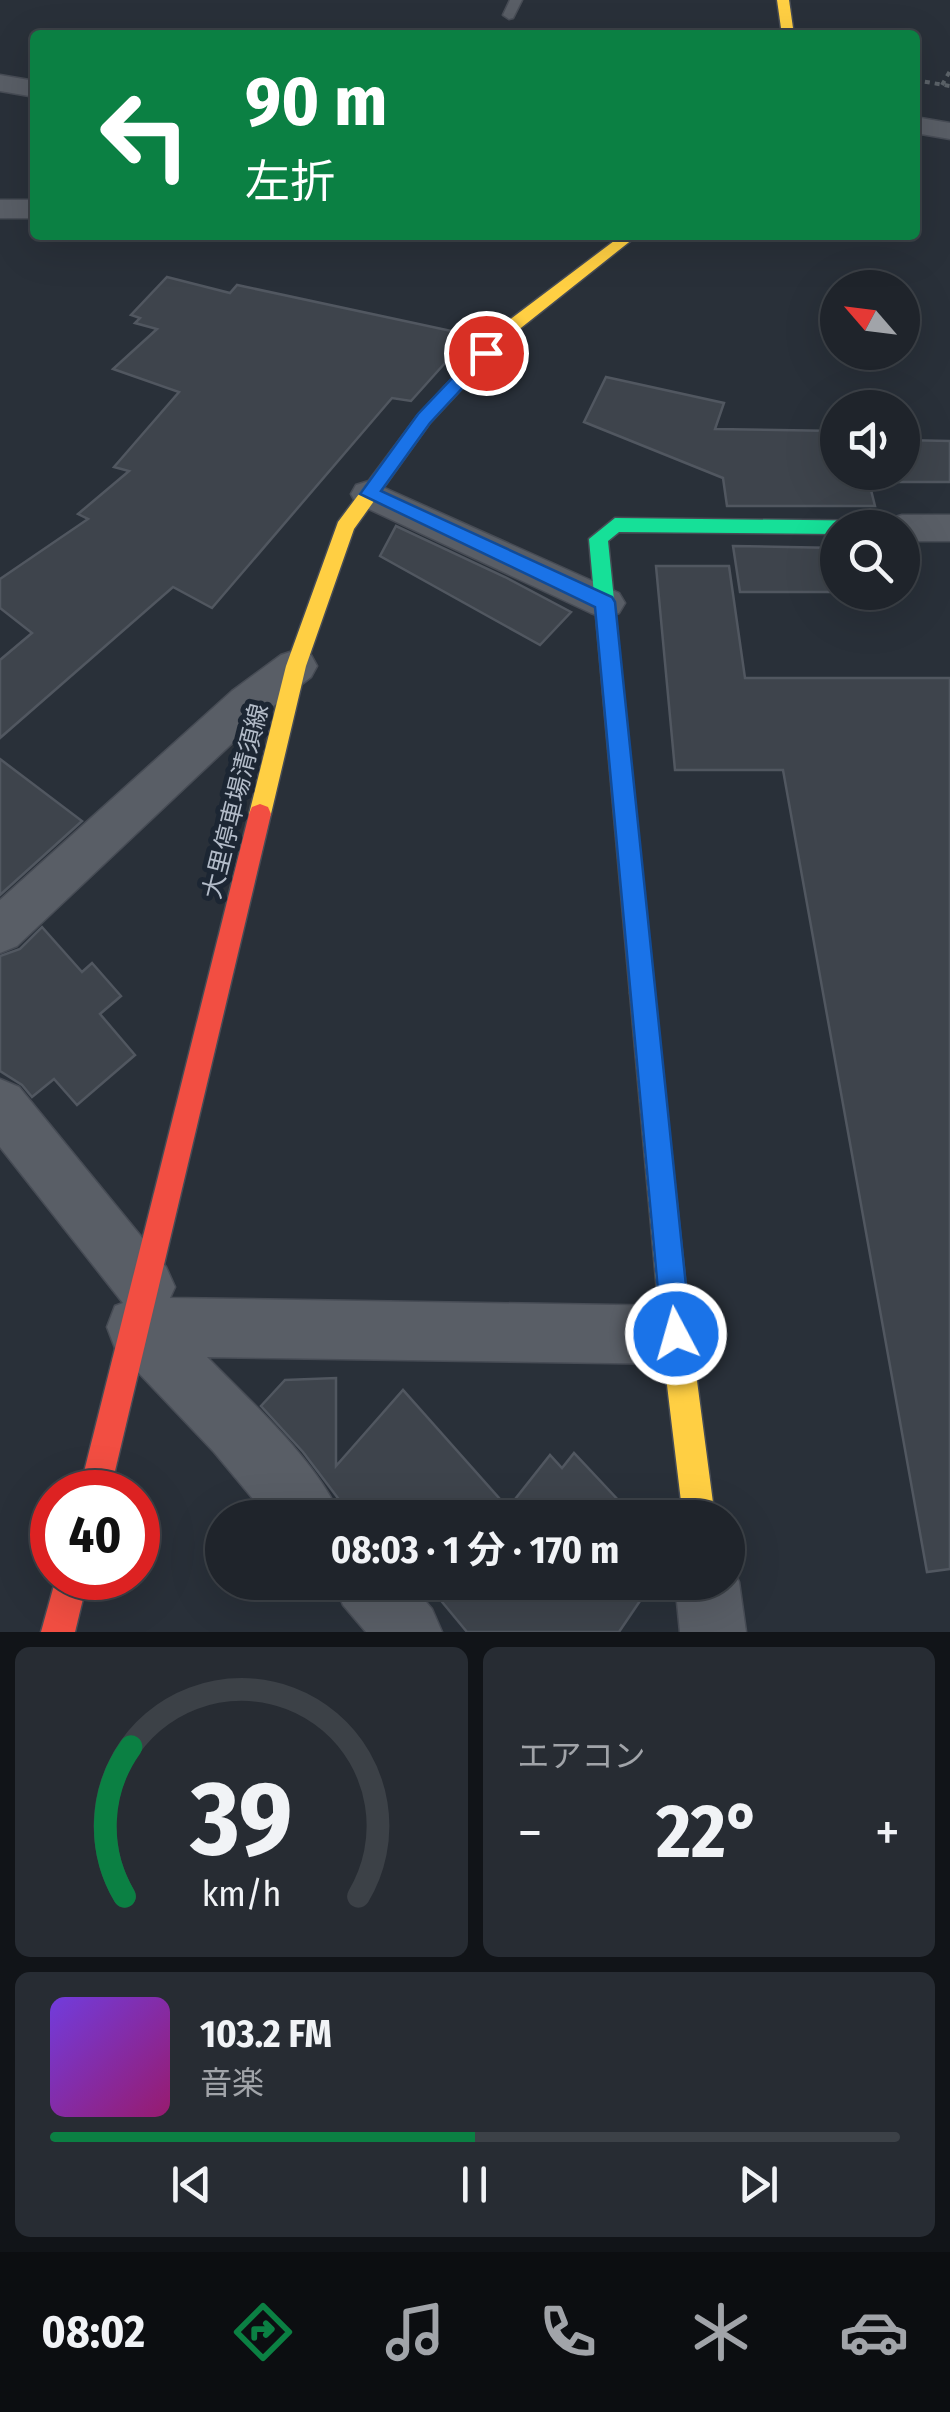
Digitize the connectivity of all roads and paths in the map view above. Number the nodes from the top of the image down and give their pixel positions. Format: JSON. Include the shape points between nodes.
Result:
{"nodes":[{"id":1,"x":516,"y":0,"type":"edge"},
{"id":2,"x":784,"y":0,"type":"edge"},
{"id":3,"x":509,"y":15,"type":"dead end"},
{"id":4,"x":787,"y":30,"type":"edge"},
{"id":5,"x":950,"y":71,"type":"edge"},
{"id":6,"x":920,"y":81,"type":"edge"},
{"id":7,"x":0,"y":83,"type":"edge"},
{"id":8,"x":942,"y":85,"type":"junction"},
{"id":9,"x":950,"y":86,"type":"edge"},
{"id":10,"x":30,"y":89,"type":"edge"},
{"id":11,"x":920,"y":127,"type":"edge"},
{"id":12,"x":950,"y":131,"type":"edge"},
{"id":13,"x":0,"y":209,"type":"edge"},
{"id":14,"x":30,"y":210,"type":"edge"},
{"id":15,"x":624,"y":240,"type":"edge"},
{"id":16,"x":370,"y":494,"type":"junction"},
{"id":17,"x":820,"y":527,"type":"edge"},
{"id":18,"x":920,"y":528,"type":"edge"},
{"id":19,"x":950,"y":528,"type":"edge"},
{"id":20,"x":605,"y":602,"type":"junction"},
{"id":21,"x":296,"y":666,"type":"junction"},
{"id":22,"x":0,"y":931,"type":"edge"},
{"id":23,"x":0,"y":1105,"type":"edge"},
{"id":24,"x":141,"y":1307,"type":"junction"},
{"id":25,"x":676,"y":1334,"type":"junction"},
{"id":26,"x":100,"y":1470,"type":"edge"},
{"id":27,"x":295,"y":1500,"type":"edge"},
{"id":28,"x":697,"y":1500,"type":"edge"},
{"id":29,"x":66,"y":1600,"type":"edge"},
{"id":30,"x":381,"y":1600,"type":"edge"},
{"id":31,"x":709,"y":1600,"type":"edge"},
{"id":32,"x":58,"y":1632,"type":"edge"},
{"id":33,"x":408,"y":1632,"type":"edge"},
{"id":34,"x":713,"y":1632,"type":"edge"}],
"edges":[{"from":1,"to":3,"type":"lane"},
{"from":2,"to":4,"type":"main road"},
{"from":5,"to":8,"type":"path"},
{"from":6,"to":8,"type":"path"},
{"from":7,"to":10,"type":"street"},
{"from":8,"to":9,"type":"path"},
{"from":11,"to":12,"type":"street"},
{"from":13,"to":14,"type":"street"},
{"from":15,"to":16,"type":"main road","name":"大里停車場清須線","via":[[506,331],[424,418]]},
{"from":16,"to":20,"type":"street"},
{"from":16,"to":21,"type":"main road","name":"大里停車場清須線","via":[[345,526]]},
{"from":17,"to":20,"type":"main road","via":[[615,525],[598,540]]},
{"from":18,"to":19,"type":"street"},
{"from":20,"to":25,"type":"main road"},
{"from":21,"to":22,"type":"street"},
{"from":21,"to":24,"type":"main road","name":"大里停車場清須線"},
{"from":23,"to":24,"type":"street"},
{"from":24,"to":25,"type":"street"},
{"from":24,"to":26,"type":"main road","name":"大里停車場清須線"},
{"from":24,"to":27,"type":"street"},
{"from":25,"to":28,"type":"main road"},
{"from":29,"to":32,"type":"main road"},
{"from":30,"to":33,"type":"street"},
{"from":31,"to":34,"type":"street"}]}
